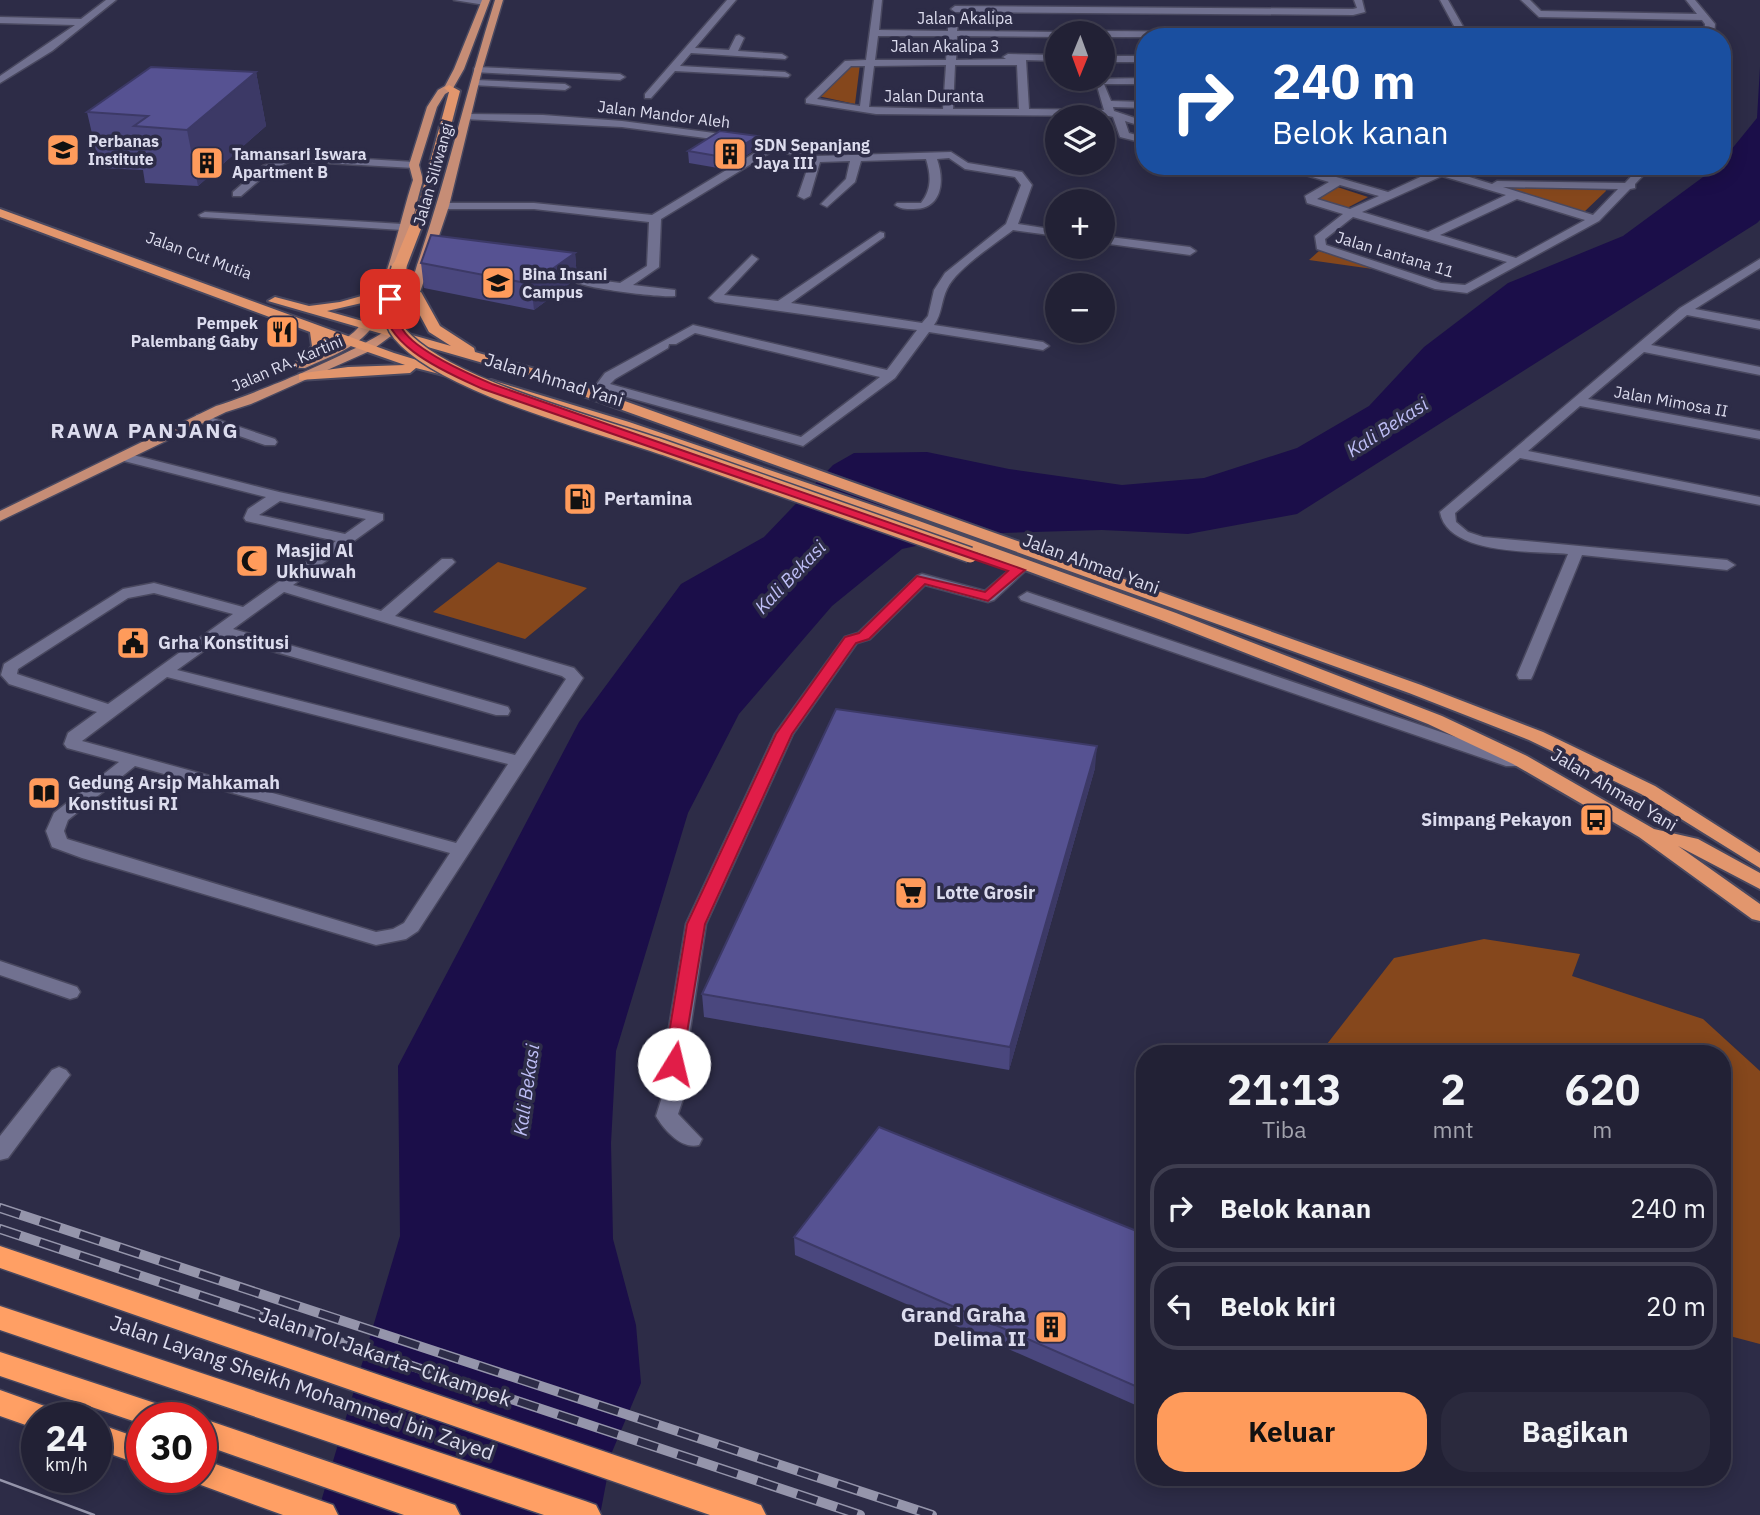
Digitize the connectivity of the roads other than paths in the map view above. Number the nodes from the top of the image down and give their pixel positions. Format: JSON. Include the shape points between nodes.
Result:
{"nodes":[{"id":1,"x":112,"y":0,"type":"edge"},
{"id":2,"x":458,"y":0,"type":"edge"},
{"id":3,"x":732,"y":0,"type":"edge"},
{"id":4,"x":877,"y":0,"type":"edge"},
{"id":5,"x":1145,"y":0,"type":"edge"},
{"id":6,"x":1214,"y":0,"type":"edge"},
{"id":7,"x":1290,"y":0,"type":"edge"},
{"id":8,"x":1358,"y":0,"type":"edge"},
{"id":9,"x":1444,"y":0,"type":"edge"},
{"id":10,"x":1525,"y":0,"type":"edge"},
{"id":11,"x":1690,"y":0,"type":"edge"},
{"id":12,"x":485,"y":1,"type":"edge"},
{"id":13,"x":498,"y":1,"type":"edge"},
{"id":14,"x":955,"y":4,"type":"edge"},
{"id":15,"x":1148,"y":11,"type":"junction"},
{"id":16,"x":1218,"y":11,"type":"junction"},
{"id":17,"x":1295,"y":12,"type":"junction"},
{"id":18,"x":1705,"y":17,"type":"junction"},
{"id":19,"x":0,"y":20,"type":"edge"},
{"id":20,"x":80,"y":22,"type":"junction"},
{"id":21,"x":1223,"y":28,"type":"edge"},
{"id":22,"x":1460,"y":28,"type":"edge"},
{"id":23,"x":1710,"y":28,"type":"edge"},
{"id":24,"x":872,"y":33,"type":"junction"},
{"id":25,"x":953,"y":33,"type":"junction"},
{"id":26,"x":1045,"y":34,"type":"edge"},
{"id":27,"x":1115,"y":34,"type":"edge"},
{"id":28,"x":1136,"y":35,"type":"edge"},
{"id":29,"x":739,"y":38,"type":"dead end"},
{"id":30,"x":686,"y":50,"type":"junction"},
{"id":31,"x":732,"y":52,"type":"junction"},
{"id":32,"x":782,"y":57,"type":"dead end"},
{"id":33,"x":950,"y":59,"type":"junction"},
{"id":34,"x":1045,"y":59,"type":"edge"},
{"id":35,"x":1115,"y":59,"type":"edge"},
{"id":36,"x":1136,"y":59,"type":"edge"},
{"id":37,"x":1021,"y":60,"type":"junction"},
{"id":38,"x":869,"y":62,"type":"junction"},
{"id":39,"x":846,"y":64,"type":"joint"},
{"id":40,"x":478,"y":65,"type":"junction"},
{"id":41,"x":609,"y":66,"type":"dead end"},
{"id":42,"x":671,"y":68,"type":"junction"},
{"id":43,"x":785,"y":75,"type":"dead end"},
{"id":44,"x":620,"y":77,"type":"dead end"},
{"id":45,"x":0,"y":80,"type":"edge"},
{"id":46,"x":1115,"y":80,"type":"edge"},
{"id":47,"x":1136,"y":81,"type":"edge"},
{"id":48,"x":476,"y":83,"type":"junction"},
{"id":49,"x":449,"y":88,"type":"junction"},
{"id":50,"x":565,"y":88,"type":"dead end"},
{"id":51,"x":648,"y":96,"type":"dead end"},
{"id":52,"x":1136,"y":108,"type":"edge"},
{"id":53,"x":1136,"y":108,"type":"edge"},
{"id":54,"x":864,"y":110,"type":"junction"},
{"id":55,"x":948,"y":111,"type":"junction"},
{"id":56,"x":1024,"y":111,"type":"junction"},
{"id":57,"x":1045,"y":111,"type":"edge"},
{"id":58,"x":1115,"y":113,"type":"junction"},
{"id":59,"x":467,"y":117,"type":"junction"},
{"id":60,"x":1136,"y":121,"type":"edge"},
{"id":61,"x":1136,"y":138,"type":"edge"},
{"id":62,"x":948,"y":141,"type":"dead end"},
{"id":63,"x":776,"y":145,"type":"junction"},
{"id":64,"x":951,"y":155,"type":"junction"},
{"id":65,"x":267,"y":156,"type":"dead end"},
{"id":66,"x":931,"y":156,"type":"junction"},
{"id":67,"x":296,"y":158,"type":"junction"},
{"id":68,"x":816,"y":159,"type":"junction"},
{"id":69,"x":856,"y":160,"type":"junction"},
{"id":70,"x":414,"y":165,"type":"junction"},
{"id":71,"x":1314,"y":175,"type":"edge"},
{"id":72,"x":1434,"y":175,"type":"edge"},
{"id":73,"x":1451,"y":175,"type":"edge"},
{"id":74,"x":1640,"y":175,"type":"edge"},
{"id":75,"x":1338,"y":182,"type":"junction"},
{"id":76,"x":1480,"y":184,"type":"junction"},
{"id":77,"x":1631,"y":186,"type":"junction"},
{"id":78,"x":237,"y":194,"type":"dead end"},
{"id":79,"x":1386,"y":195,"type":"junction"},
{"id":80,"x":804,"y":196,"type":"dead end"},
{"id":81,"x":1513,"y":196,"type":"junction"},
{"id":82,"x":0,"y":203,"type":"edge"},
{"id":83,"x":827,"y":204,"type":"dead end"},
{"id":84,"x":443,"y":205,"type":"junction"},
{"id":85,"x":901,"y":205,"type":"dead end"},
{"id":86,"x":0,"y":213,"type":"edge"},
{"id":87,"x":1351,"y":213,"type":"junction"},
{"id":88,"x":205,"y":215,"type":"dead end"},
{"id":89,"x":655,"y":219,"type":"junction"},
{"id":90,"x":1595,"y":219,"type":"junction"},
{"id":91,"x":1011,"y":226,"type":"junction"},
{"id":92,"x":402,"y":227,"type":"junction"},
{"id":93,"x":1045,"y":231,"type":"edge"},
{"id":94,"x":880,"y":234,"type":"dead end"},
{"id":95,"x":1432,"y":235,"type":"junction"},
{"id":96,"x":1115,"y":241,"type":"edge"},
{"id":97,"x":1190,"y":251,"type":"dead end"},
{"id":98,"x":752,"y":259,"type":"dead end"},
{"id":99,"x":1515,"y":261,"type":"junction"},
{"id":100,"x":1758,"y":266,"type":"edge"},
{"id":101,"x":582,"y":282,"type":"dead end"},
{"id":102,"x":620,"y":288,"type":"junction"},
{"id":103,"x":383,"y":291,"type":"junction"},
{"id":104,"x":416,"y":293,"type":"junction"},
{"id":105,"x":671,"y":293,"type":"dead end"},
{"id":106,"x":780,"y":305,"type":"junction"},
{"id":107,"x":292,"y":307,"type":"junction"},
{"id":108,"x":1684,"y":311,"type":"junction"},
{"id":109,"x":1760,"y":325,"type":"edge"},
{"id":110,"x":365,"y":328,"type":"junction"},
{"id":111,"x":923,"y":329,"type":"junction"},
{"id":112,"x":317,"y":330,"type":"junction"},
{"id":113,"x":388,"y":335,"type":"junction"},
{"id":114,"x":348,"y":342,"type":"junction"},
{"id":115,"x":1043,"y":345,"type":"dead end"},
{"id":116,"x":367,"y":347,"type":"junction"},
{"id":117,"x":1640,"y":347,"type":"junction"},
{"id":118,"x":308,"y":361,"type":"junction"},
{"id":119,"x":488,"y":363,"type":"junction"},
{"id":120,"x":429,"y":369,"type":"junction"},
{"id":121,"x":1760,"y":371,"type":"edge"},
{"id":122,"x":890,"y":375,"type":"junction"},
{"id":123,"x":304,"y":377,"type":"junction"},
{"id":124,"x":598,"y":391,"type":"junction"},
{"id":125,"x":1576,"y":401,"type":"junction"},
{"id":126,"x":221,"y":409,"type":"junction"},
{"id":127,"x":201,"y":418,"type":"junction"},
{"id":128,"x":1760,"y":435,"type":"edge"},
{"id":129,"x":270,"y":442,"type":"dead end"},
{"id":130,"x":1518,"y":453,"type":"junction"},
{"id":131,"x":125,"y":457,"type":"junction"},
{"id":132,"x":775,"y":475,"type":"joint"},
{"id":133,"x":278,"y":496,"type":"junction"},
{"id":134,"x":1760,"y":501,"type":"edge"},
{"id":135,"x":0,"y":517,"type":"edge"},
{"id":136,"x":349,"y":539,"type":"junction"},
{"id":137,"x":985,"y":548,"type":"junction"},
{"id":138,"x":1577,"y":550,"type":"junction"},
{"id":139,"x":447,"y":562,"type":"dead end"},
{"id":140,"x":1727,"y":565,"type":"dead end"},
{"id":141,"x":1018,"y":570,"type":"junction"},
{"id":142,"x":282,"y":587,"type":"junction"},
{"id":143,"x":1027,"y":597,"type":"dead end"},
{"id":144,"x":246,"y":613,"type":"junction"},
{"id":145,"x":384,"y":617,"type":"junction"},
{"id":146,"x":221,"y":631,"type":"junction"},
{"id":147,"x":165,"y":672,"type":"junction"},
{"id":148,"x":1525,"y":675,"type":"dead end"},
{"id":149,"x":111,"y":711,"type":"junction"},
{"id":150,"x":502,"y":711,"type":"dead end"},
{"id":151,"x":131,"y":761,"type":"junction"},
{"id":152,"x":519,"y":761,"type":"junction"},
{"id":153,"x":1512,"y":762,"type":"junction"},
{"id":154,"x":1561,"y":786,"type":"junction"},
{"id":155,"x":1646,"y":833,"type":"junction"},
{"id":156,"x":1728,"y":841,"type":"junction"},
{"id":157,"x":1760,"y":847,"type":"edge"},
{"id":158,"x":460,"y":850,"type":"junction"},
{"id":159,"x":1760,"y":862,"type":"edge"},
{"id":160,"x":1760,"y":882,"type":"edge"},
{"id":161,"x":1760,"y":914,"type":"edge"},
{"id":162,"x":0,"y":968,"type":"edge"},
{"id":163,"x":71,"y":992,"type":"dead end"},
{"id":164,"x":59,"y":1075,"type":"dead end"},
{"id":165,"x":691,"y":1139,"type":"dead end"},
{"id":166,"x":0,"y":1152,"type":"edge"},
{"id":167,"x":0,"y":1257,"type":"edge"},
{"id":168,"x":0,"y":1318,"type":"edge"},
{"id":169,"x":0,"y":1364,"type":"edge"},
{"id":170,"x":0,"y":1403,"type":"edge"},
{"id":171,"x":126,"y":1406,"type":"edge"},
{"id":172,"x":21,"y":1410,"type":"edge"},
{"id":173,"x":217,"y":1437,"type":"edge"},
{"id":174,"x":217,"y":1477,"type":"edge"},
{"id":175,"x":322,"y":1515,"type":"edge"},
{"id":176,"x":443,"y":1515,"type":"edge"},
{"id":177,"x":586,"y":1515,"type":"edge"},
{"id":178,"x":750,"y":1515,"type":"edge"}],
"edges":[{"from":1,"to":20,"type":"street"},
{"from":2,"to":12,"type":"street"},
{"from":3,"to":30,"type":"street"},
{"from":4,"to":24,"type":"street"},
{"from":5,"to":15,"type":"street"},
{"from":6,"to":16,"type":"street"},
{"from":7,"to":17,"type":"street"},
{"from":8,"to":17,"type":"street","via":[[1362,10]]},
{"from":9,"to":22,"type":"street"},
{"from":10,"to":18,"type":"street","via":[[1535,13],[1544,15],[1614,11]]},
{"from":11,"to":18,"type":"street"},
{"from":12,"to":13,"type":"main road"},
{"from":12,"to":49,"type":"main road","name":"Jalan Siliwangi"},
{"from":13,"to":40,"type":"main road","name":"Jalan Siliwangi"},
{"from":14,"to":15,"type":"street"},
{"from":14,"to":25,"type":"street"},
{"from":15,"to":16,"type":"street"},
{"from":16,"to":17,"type":"street"},
{"from":16,"to":21,"type":"street"},
{"from":18,"to":23,"type":"street"},
{"from":19,"to":20,"type":"street"},
{"from":20,"to":45,"type":"street","via":[[49,49]]},
{"from":24,"to":25,"type":"street","name":"Jalan Akalipa"},
{"from":24,"to":38,"type":"street"},
{"from":25,"to":26,"type":"street","name":"Jalan Akalipa"},
{"from":25,"to":33,"type":"street"},
{"from":27,"to":28,"type":"street"},
{"from":29,"to":31,"type":"street"},
{"from":30,"to":31,"type":"street"},
{"from":30,"to":42,"type":"street"},
{"from":31,"to":32,"type":"street"},
{"from":33,"to":37,"type":"street","name":"Jalan Akalipa 3"},
{"from":33,"to":38,"type":"street","name":"Jalan Akalipa 3"},
{"from":33,"to":55,"type":"street"},
{"from":34,"to":37,"type":"street","name":"Jalan Akalipa 3"},
{"from":35,"to":36,"type":"street"},
{"from":37,"to":56,"type":"street"},
{"from":38,"to":39,"type":"street","name":"Jalan Akalipa 3"},
{"from":38,"to":54,"type":"street"},
{"from":39,"to":54,"type":"street","name":"Jalan Duranta","via":[[810,101]]},
{"from":40,"to":41,"type":"street"},
{"from":40,"to":44,"type":"street"},
{"from":40,"to":48,"type":"main road","name":"Jalan Siliwangi"},
{"from":42,"to":43,"type":"street"},
{"from":42,"to":51,"type":"street"},
{"from":46,"to":47,"type":"street"},
{"from":48,"to":50,"type":"street"},
{"from":48,"to":59,"type":"main road","name":"Jalan Siliwangi"},
{"from":49,"to":70,"type":"main road","name":"Jalan Siliwangi","via":[[432,107]]},
{"from":49,"to":137,"type":"highway","bridge":true,"via":[[454,91],[431,187],[390,299],[398,332],[419,352],[531,402]]},
{"from":52,"to":58,"type":"street"},
{"from":53,"to":58,"type":"street","name":"Jalan Duranta"},
{"from":54,"to":55,"type":"street","name":"Jalan Duranta"},
{"from":55,"to":56,"type":"street","name":"Jalan Duranta"},
{"from":56,"to":57,"type":"street","name":"Jalan Duranta"},
{"from":58,"to":60,"type":"street"},
{"from":58,"to":61,"type":"street","via":[[1124,135]]},
{"from":59,"to":63,"type":"street","name":"Jalan Mandor Aleh","via":[[592,121]]},
{"from":59,"to":84,"type":"main road","name":"Jalan Siliwangi"},
{"from":62,"to":64,"type":"street"},
{"from":63,"to":68,"type":"street","name":"Jalan Mandor Aleh"},
{"from":63,"to":89,"type":"street"},
{"from":64,"to":66,"type":"street","name":"Jalan Mandor Aleh"},
{"from":64,"to":91,"type":"street","name":"Jalan Mandor Aleh","via":[[965,166],[1018,174],[1027,185]]},
{"from":65,"to":67,"type":"street"},
{"from":66,"to":69,"type":"street","name":"Jalan Mandor Aleh"},
{"from":66,"to":85,"type":"street","via":[[936,180],[928,202]]},
{"from":67,"to":70,"type":"street"},
{"from":67,"to":78,"type":"street","via":[[267,168]]},
{"from":68,"to":69,"type":"street","name":"Jalan Mandor Aleh"},
{"from":68,"to":80,"type":"street"},
{"from":69,"to":83,"type":"street","via":[[851,180]]},
{"from":70,"to":92,"type":"main road","name":"Jalan Siliwangi","via":[[418,180]]},
{"from":71,"to":75,"type":"street"},
{"from":72,"to":79,"type":"street"},
{"from":73,"to":76,"type":"street"},
{"from":74,"to":77,"type":"street"},
{"from":75,"to":79,"type":"street"},
{"from":75,"to":87,"type":"street","via":[[1310,198]]},
{"from":76,"to":77,"type":"street"},
{"from":76,"to":81,"type":"street"},
{"from":77,"to":90,"type":"street"},
{"from":79,"to":87,"type":"street"},
{"from":81,"to":90,"type":"street"},
{"from":81,"to":95,"type":"street"},
{"from":82,"to":107,"type":"highway","name":"Jalan Cut Mutia"},
{"from":84,"to":89,"type":"street","via":[[565,208]]},
{"from":84,"to":104,"type":"main road","name":"Jalan Siliwangi"},
{"from":86,"to":112,"type":"highway","name":"Jalan Cut Mutia"},
{"from":87,"to":95,"type":"street"},
{"from":87,"to":99,"type":"street","name":"Jalan Lantana 11","via":[[1320,238],[1321,247],[1460,289],[1472,288]]},
{"from":88,"to":92,"type":"street"},
{"from":89,"to":102,"type":"street","via":[[653,267]]},
{"from":90,"to":99,"type":"street"},
{"from":91,"to":93,"type":"street"},
{"from":91,"to":111,"type":"street","via":[[949,276],[940,290],[934,316]]},
{"from":92,"to":103,"type":"main road","name":"Jalan Siliwangi"},
{"from":94,"to":106,"type":"street"},
{"from":95,"to":99,"type":"street"},
{"from":96,"to":97,"type":"street"},
{"from":98,"to":106,"type":"street","via":[[715,298]]},
{"from":100,"to":108,"type":"street"},
{"from":101,"to":102,"type":"street"},
{"from":102,"to":105,"type":"street"},
{"from":103,"to":104,"type":"main road"},
{"from":103,"to":107,"type":"highway","via":[[341,306]]},
{"from":103,"to":110,"type":"main road","name":"Jalan Siliwangi"},
{"from":104,"to":113,"type":"main road","name":"Jalan Siliwangi","via":[[404,322]]},
{"from":104,"to":119,"type":"highway","via":[[434,329]]},
{"from":106,"to":111,"type":"street"},
{"from":107,"to":110,"type":"highway","name":"Jalan Cut Mutia"},
{"from":108,"to":109,"type":"street"},
{"from":108,"to":117,"type":"street"},
{"from":110,"to":113,"type":"highway","name":"Jalan Cut Mutia"},
{"from":110,"to":114,"type":"main road","name":"Jalan Siliwangi"},
{"from":111,"to":115,"type":"street"},
{"from":111,"to":122,"type":"street"},
{"from":112,"to":114,"type":"highway","name":"Jalan Cut Mutia"},
{"from":112,"to":118,"type":"highway","via":[[319,346]]},
{"from":113,"to":116,"type":"main road","name":"Jalan Siliwangi"},
{"from":113,"to":119,"type":"highway","name":"Jalan Ahmad Yani"},
{"from":114,"to":116,"type":"highway","name":"Jalan Cut Mutia"},
{"from":114,"to":118,"type":"main road","name":"Jalan RA. Kartini"},
{"from":116,"to":120,"type":"highway","name":"Jalan Ahmad Yani"},
{"from":116,"to":123,"type":"main road","name":"Jalan RA. Kartini"},
{"from":117,"to":121,"type":"street"},
{"from":117,"to":125,"type":"street"},
{"from":118,"to":126,"type":"main road","name":"Jalan RA. Kartini","via":[[235,396]]},
{"from":119,"to":124,"type":"highway","name":"Jalan Ahmad Yani"},
{"from":120,"to":123,"type":"highway"},
{"from":120,"to":132,"type":"highway","name":"Jalan Ahmad Yani","via":[[500,386]]},
{"from":122,"to":124,"type":"street","via":[[693,329],[610,376]]},
{"from":122,"to":124,"type":"street","via":[[803,442]]},
{"from":123,"to":126,"type":"main road","name":"Jalan RA. Kartini"},
{"from":124,"to":137,"type":"highway","name":"Jalan Ahmad Yani"},
{"from":125,"to":128,"type":"street","name":"Jalan Mimosa II"},
{"from":125,"to":130,"type":"street"},
{"from":126,"to":127,"type":"main road","name":"Jalan RA. Kartini"},
{"from":127,"to":129,"type":"street"},
{"from":127,"to":131,"type":"main road","name":"Jalan RA. Kartini"},
{"from":130,"to":134,"type":"street"},
{"from":130,"to":138,"type":"street","via":[[1447,512],[1449,524],[1481,541]]},
{"from":131,"to":133,"type":"street"},
{"from":131,"to":135,"type":"main road","name":"Jalan RA. Kartini"},
{"from":132,"to":137,"type":"highway","name":"Jalan Ahmad Yani"},
{"from":133,"to":136,"type":"street","via":[[251,518]]},
{"from":133,"to":136,"type":"street","via":[[378,517]]},
{"from":136,"to":142,"type":"street"},
{"from":137,"to":141,"type":"highway"},
{"from":137,"to":154,"type":"highway","name":"Jalan Ahmad Yani","via":[[1374,695],[1520,760]]},
{"from":137,"to":156,"type":"highway","name":"Jalan Ahmad Yani","via":[[1416,689],[1536,736],[1648,790]]},
{"from":138,"to":140,"type":"street"},
{"from":138,"to":148,"type":"street"},
{"from":139,"to":145,"type":"street"},
{"from":141,"to":153,"type":"highway","via":[[1350,689]]},
{"from":141,"to":165,"type":"street","via":[[988,597],[922,579],[864,636],[851,640],[784,734],[696,924],[674,1064],[679,1079],[667,1116]]},
{"from":142,"to":144,"type":"street"},
{"from":142,"to":145,"type":"street"},
{"from":143,"to":153,"type":"street"},
{"from":144,"to":146,"type":"street"},
{"from":144,"to":149,"type":"street","via":[[153,587],[138,589],[123,594],[10,667],[9,675],[15,680]]},
{"from":145,"to":152,"type":"street","via":[[573,674],[575,678]]},
{"from":146,"to":147,"type":"street"},
{"from":146,"to":150,"type":"street"},
{"from":147,"to":149,"type":"street"},
{"from":147,"to":152,"type":"street"},
{"from":149,"to":151,"type":"street","via":[[74,737],[73,744]]},
{"from":151,"to":158,"type":"street"},
{"from":151,"to":158,"type":"street","via":[[60,817],[55,831],[59,843],[376,939],[411,927]]},
{"from":152,"to":158,"type":"street"},
{"from":153,"to":154,"type":"highway"},
{"from":154,"to":155,"type":"highway","name":"Jalan Ahmad Yani"},
{"from":155,"to":160,"type":"highway","via":[[1691,843]]},
{"from":155,"to":161,"type":"highway","name":"Jalan Ahmad Yani"},
{"from":156,"to":157,"type":"highway"},
{"from":156,"to":159,"type":"highway","name":"Jalan Ahmad Yani"},
{"from":162,"to":163,"type":"street"},
{"from":164,"to":166,"type":"street"},
{"from":167,"to":178,"type":"highway","name":"Jalan Tol Jakarta–Cikampek"},
{"from":168,"to":177,"type":"highway","name":"Jalan Layang Sheikh Mohammed bin Zayed"},
{"from":169,"to":171,"type":"highway"},
{"from":170,"to":172,"type":"highway"},
{"from":173,"to":176,"type":"highway"},
{"from":174,"to":175,"type":"highway"}]}
